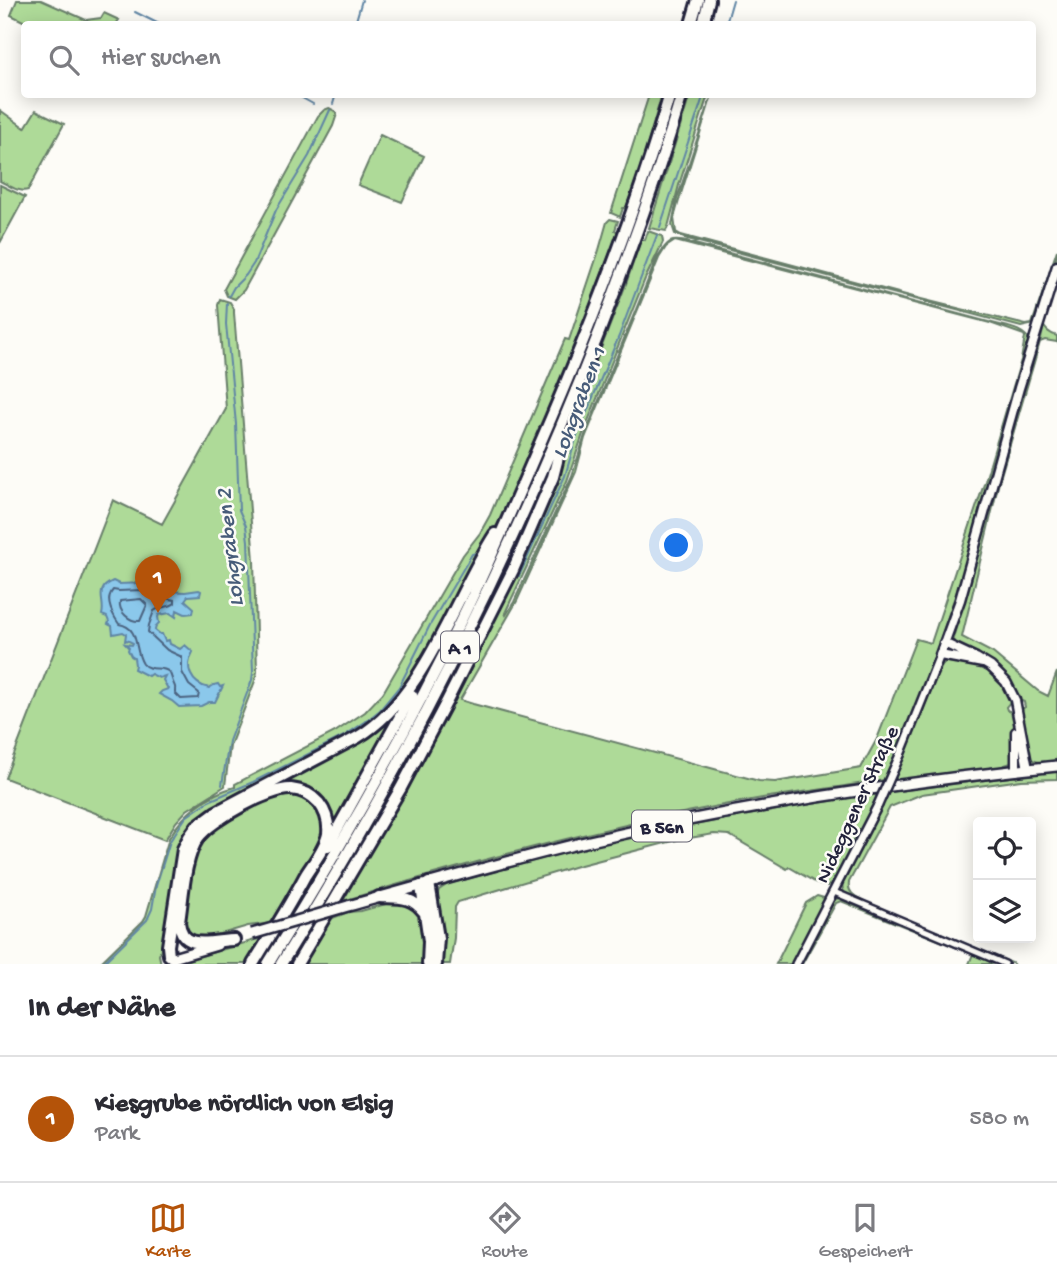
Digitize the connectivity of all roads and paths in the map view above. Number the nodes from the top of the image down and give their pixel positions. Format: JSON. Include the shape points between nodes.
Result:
{"nodes":[{"id":1,"x":698,"y":0,"type":"edge"},
{"id":2,"x":709,"y":0,"type":"edge"},
{"id":3,"x":692,"y":21,"type":"edge"},
{"id":4,"x":704,"y":21,"type":"edge"},
{"id":5,"x":669,"y":98,"type":"edge"},
{"id":6,"x":680,"y":98,"type":"edge"},
{"id":7,"x":637,"y":212,"type":"junction"},
{"id":8,"x":629,"y":235,"type":"junction"},
{"id":9,"x":1057,"y":266,"type":"edge"},
{"id":10,"x":572,"y":401,"type":"junction"},
{"id":11,"x":512,"y":509,"type":"junction"},
{"id":12,"x":944,"y":643,"type":"junction"},
{"id":13,"x":430,"y":655,"type":"junction"},
{"id":14,"x":940,"y":655,"type":"junction"},
{"id":15,"x":983,"y":663,"type":"junction"},
{"id":16,"x":1017,"y":719,"type":"junction"},
{"id":17,"x":1057,"y":766,"type":"edge"},
{"id":18,"x":1028,"y":769,"type":"junction"},
{"id":19,"x":1016,"y":771,"type":"junction"},
{"id":20,"x":425,"y":885,"type":"junction"},
{"id":21,"x":297,"y":892,"type":"junction"},
{"id":22,"x":834,"y":892,"type":"junction"},
{"id":23,"x":379,"y":897,"type":"junction"},
{"id":24,"x":425,"y":912,"type":"junction"},
{"id":25,"x":234,"y":940,"type":"junction"},
{"id":26,"x":173,"y":958,"type":"joint"},
{"id":27,"x":253,"y":964,"type":"edge"},
{"id":28,"x":268,"y":964,"type":"edge"},
{"id":29,"x":281,"y":964,"type":"edge"},
{"id":30,"x":297,"y":964,"type":"edge"},
{"id":31,"x":428,"y":964,"type":"edge"},
{"id":32,"x":436,"y":964,"type":"edge"},
{"id":33,"x":796,"y":964,"type":"edge"},
{"id":34,"x":1005,"y":964,"type":"edge"}],
"edges":[{"from":1,"to":3,"type":"highway"},
{"from":2,"to":4,"type":"highway"},
{"from":5,"to":7,"type":"highway","number":"A 1"},
{"from":6,"to":7,"type":"highway","number":"A 1"},
{"from":7,"to":8,"type":"highway","number":"A 1"},
{"from":8,"to":10,"type":"highway","number":"A 1"},
{"from":8,"to":11,"type":"highway","number":"A 1"},
{"from":9,"to":12,"type":"main road"},
{"from":10,"to":29,"type":"highway","number":"A 1","via":[[502,561],[435,697],[331,885]]},
{"from":10,"to":30,"type":"highway","via":[[553,477],[513,570],[401,788]]},
{"from":11,"to":13,"type":"highway"},
{"from":11,"to":28,"type":"highway","number":"A 1","via":[[463,616],[380,775]]},
{"from":12,"to":14,"type":"main road"},
{"from":12,"to":15,"type":"main road"},
{"from":13,"to":21,"type":"highway","via":[[366,780]]},
{"from":13,"to":26,"type":"highway","via":[[402,700],[377,725],[197,826],[180,862],[168,946]]},
{"from":14,"to":15,"type":"main road"},
{"from":14,"to":22,"type":"street","name":"Nideggener Straße","bridge":true,"via":[[878,805]]},
{"from":15,"to":16,"type":"main road","via":[[1009,685]]},
{"from":16,"to":18,"type":"main road"},
{"from":16,"to":19,"type":"main road"},
{"from":17,"to":18,"type":"main road","number":"B 56n"},
{"from":18,"to":19,"type":"main road","number":"B 56n"},
{"from":19,"to":20,"type":"main road","number":"B 56n","via":[[697,819],[587,842]]},
{"from":20,"to":23,"type":"main road","number":"B 56n"},
{"from":20,"to":24,"type":"highway"},
{"from":20,"to":32,"type":"highway","via":[[438,938]]},
{"from":21,"to":25,"type":"highway","via":[[328,831],[324,812],[311,796],[296,790],[278,791],[209,827],[191,851],[179,926],[193,942]]},
{"from":21,"to":27,"type":"highway"},
{"from":22,"to":33,"type":"street","name":"Nideggener Straße"},
{"from":22,"to":34,"type":"street"},
{"from":23,"to":24,"type":"highway","via":[[412,900]]},
{"from":23,"to":25,"type":"main road","number":"B 56n","bridge":true},
{"from":24,"to":31,"type":"highway"},
{"from":25,"to":26,"type":"main road","number":"B 56n"}]}
